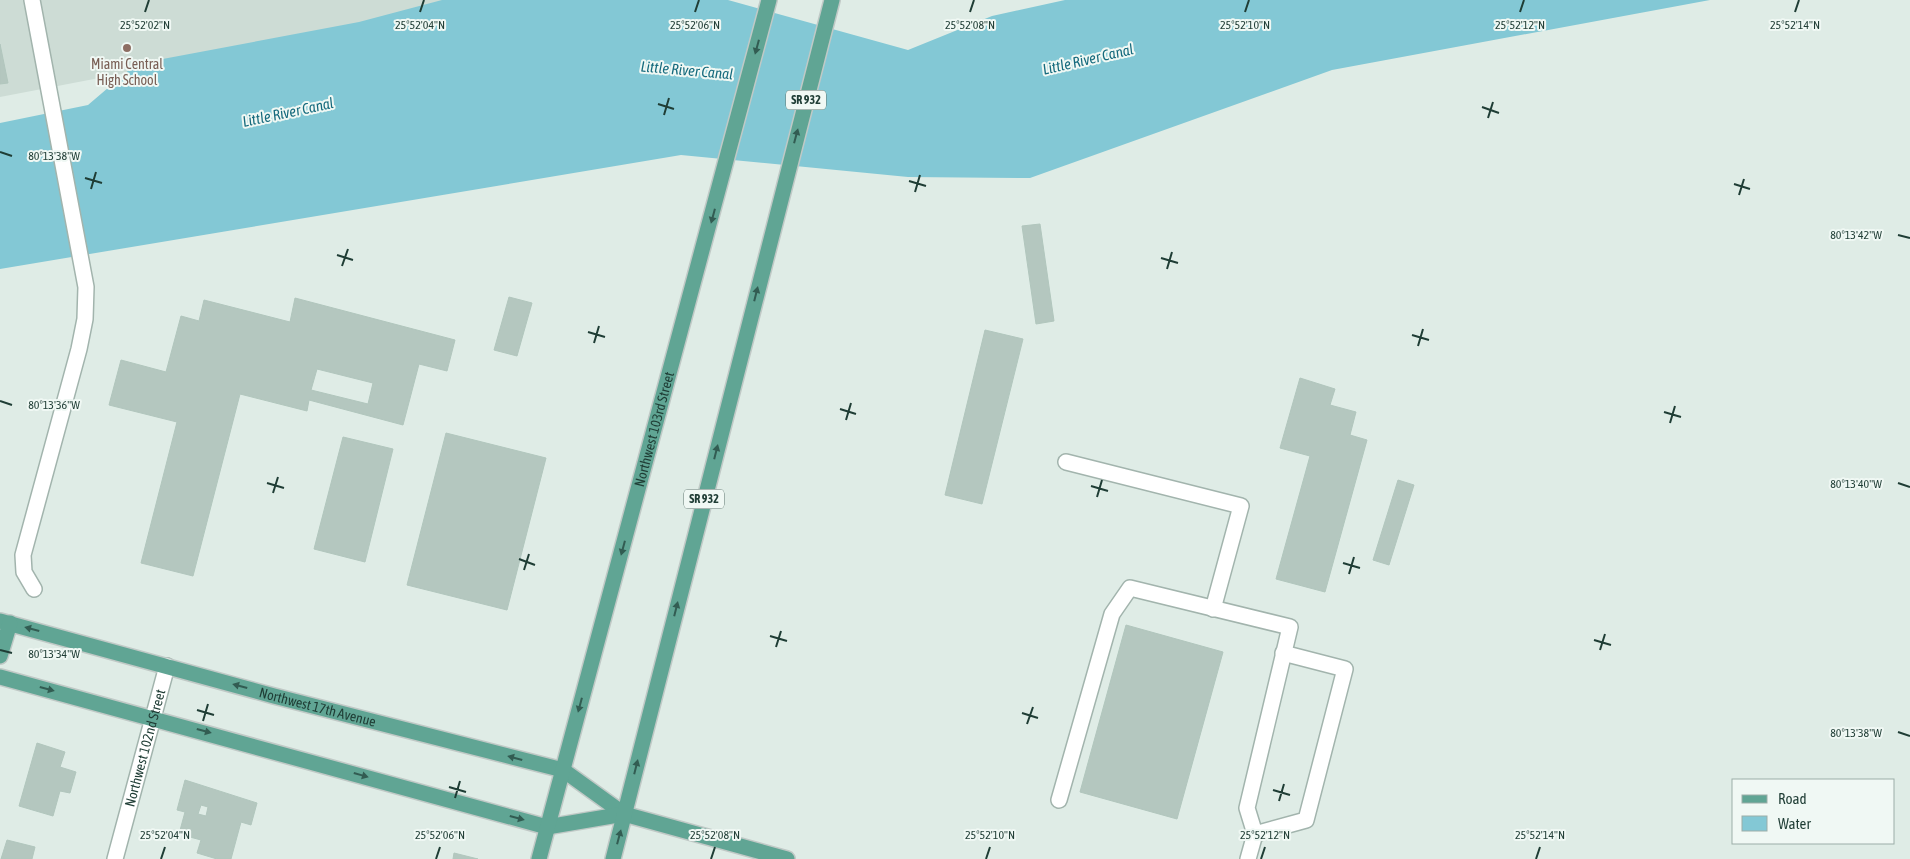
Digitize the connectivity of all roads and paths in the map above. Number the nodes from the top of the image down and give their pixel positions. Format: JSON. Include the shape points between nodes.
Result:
{"nodes":[{"id":1,"x":32,"y":0,"type":"edge"},
{"id":2,"x":769,"y":0,"type":"edge"},
{"id":3,"x":832,"y":0,"type":"edge"},
{"id":4,"x":1066,"y":462,"type":"dead end"},
{"id":5,"x":34,"y":589,"type":"dead end"},
{"id":6,"x":1213,"y":609,"type":"junction"},
{"id":7,"x":5,"y":622,"type":"edge"},
{"id":8,"x":1283,"y":653,"type":"junction"},
{"id":9,"x":0,"y":656,"type":"edge"},
{"id":10,"x":167,"y":666,"type":"junction"},
{"id":11,"x":0,"y":676,"type":"edge"},
{"id":12,"x":152,"y":718,"type":"junction"},
{"id":13,"x":563,"y":770,"type":"junction"},
{"id":14,"x":1059,"y":800,"type":"dead end"},
{"id":15,"x":624,"y":814,"type":"junction"},
{"id":16,"x":547,"y":827,"type":"junction"},
{"id":17,"x":1255,"y":834,"type":"junction"},
{"id":18,"x":114,"y":859,"type":"edge"},
{"id":19,"x":539,"y":859,"type":"edge"},
{"id":20,"x":613,"y":859,"type":"edge"},
{"id":21,"x":787,"y":859,"type":"edge"},
{"id":22,"x":1248,"y":859,"type":"edge"}],
"edges":[{"from":1,"to":5,"type":"street","via":[[86,287],[85,319],[78,349],[23,555],[24,572]]},
{"from":2,"to":13,"type":"main road","name":"Northwest 103rd Street","one_way":true},
{"from":15,"to":3,"type":"main road","number":"SR 932","one_way":true},
{"from":4,"to":6,"type":"street","via":[[1241,506]]},
{"from":6,"to":8,"type":"street","via":[[1290,627]]},
{"from":6,"to":14,"type":"street","via":[[1130,588],[1112,614]]},
{"from":7,"to":9,"type":"main road"},
{"from":10,"to":7,"type":"main road","name":"Northwest 17th Avenue","one_way":true},
{"from":8,"to":17,"type":"street","via":[[1247,808]]},
{"from":8,"to":17,"type":"street","via":[[1345,669],[1306,820]]},
{"from":10,"to":12,"type":"street","name":"Northwest 102nd Street"},
{"from":13,"to":10,"type":"main road","name":"Northwest 17th Avenue","one_way":true},
{"from":11,"to":12,"type":"main road","name":"Northwest 17th Avenue","one_way":true},
{"from":12,"to":16,"type":"main road","name":"Northwest 17th Avenue","one_way":true},
{"from":12,"to":18,"type":"street","name":"Northwest 102nd Street"},
{"from":13,"to":15,"type":"main road","name":"Northwest 17th Avenue"},
{"from":13,"to":16,"type":"main road","name":"Northwest 103rd Street"},
{"from":15,"to":16,"type":"main road","name":"Northwest 17th Avenue"},
{"from":20,"to":15,"type":"main road","number":"SR 932","one_way":true},
{"from":15,"to":21,"type":"main road","name":"Northwest 17th Avenue"},
{"from":16,"to":19,"type":"main road","name":"Northwest 103rd Street"},
{"from":17,"to":22,"type":"street"}]}
